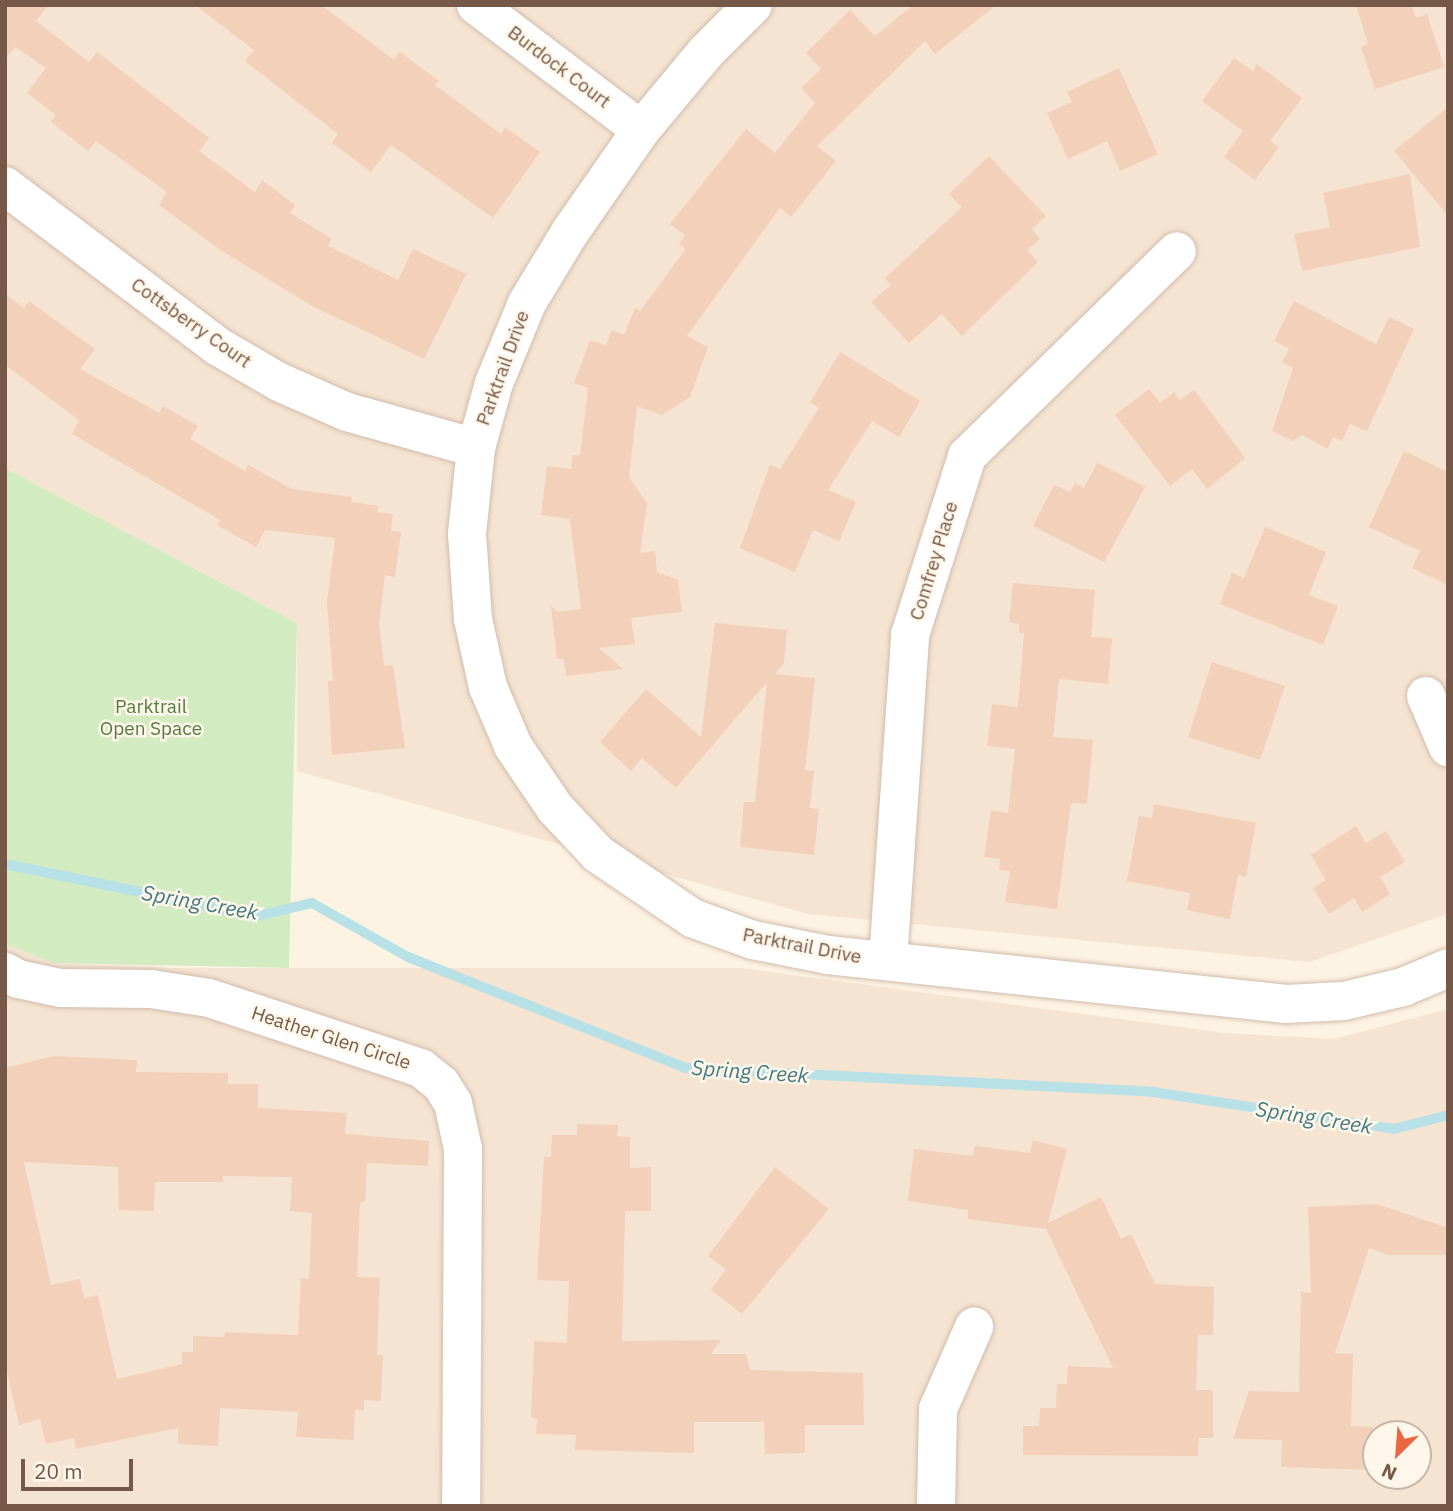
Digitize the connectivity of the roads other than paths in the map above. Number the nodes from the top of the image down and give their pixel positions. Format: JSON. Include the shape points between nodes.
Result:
{"nodes":[{"id":1,"x":476,"y":5,"type":"edge"},
{"id":2,"x":753,"y":5,"type":"edge"},
{"id":3,"x":641,"y":130,"type":"junction"},
{"id":4,"x":5,"y":186,"type":"edge"},
{"id":5,"x":1177,"y":251,"type":"dead end"},
{"id":6,"x":475,"y":448,"type":"junction"},
{"id":7,"x":1426,"y":696,"type":"dead end"},
{"id":8,"x":1448,"y":747,"type":"edge"},
{"id":9,"x":888,"y":961,"type":"junction"},
{"id":10,"x":1448,"y":968,"type":"edge"},
{"id":11,"x":5,"y":972,"type":"edge"},
{"id":12,"x":974,"y":1326,"type":"dead end"},
{"id":13,"x":461,"y":1506,"type":"edge"},
{"id":14,"x":936,"y":1506,"type":"edge"}],
"edges":[{"from":1,"to":3,"type":"street","name":"Burdock Court"},
{"from":2,"to":3,"type":"street","name":"Parktrail Drive","via":[[706,52]]},
{"from":3,"to":6,"type":"street","name":"Parktrail Drive","via":[[527,303],[494,383]]},
{"from":4,"to":6,"type":"street","name":"Cottsberry Court","via":[[217,346],[279,382],[347,412]]},
{"from":5,"to":9,"type":"street","name":"Comfrey Place","via":[[967,456],[911,635]]},
{"from":6,"to":9,"type":"street","name":"Parktrail Drive","via":[[467,534],[473,619],[488,687],[513,746],[555,808],[597,854],[692,918],[753,940]]},
{"from":7,"to":8,"type":"street"},
{"from":9,"to":10,"type":"street","name":"Parktrail Drive","via":[[1286,1004],[1345,1001],[1403,987]]},
{"from":11,"to":13,"type":"street","name":"Heather Glen Circle","via":[[60,988],[151,989],[209,998],[421,1068],[441,1084],[453,1103],[463,1149]]},
{"from":12,"to":14,"type":"street","via":[[938,1409]]}]}
